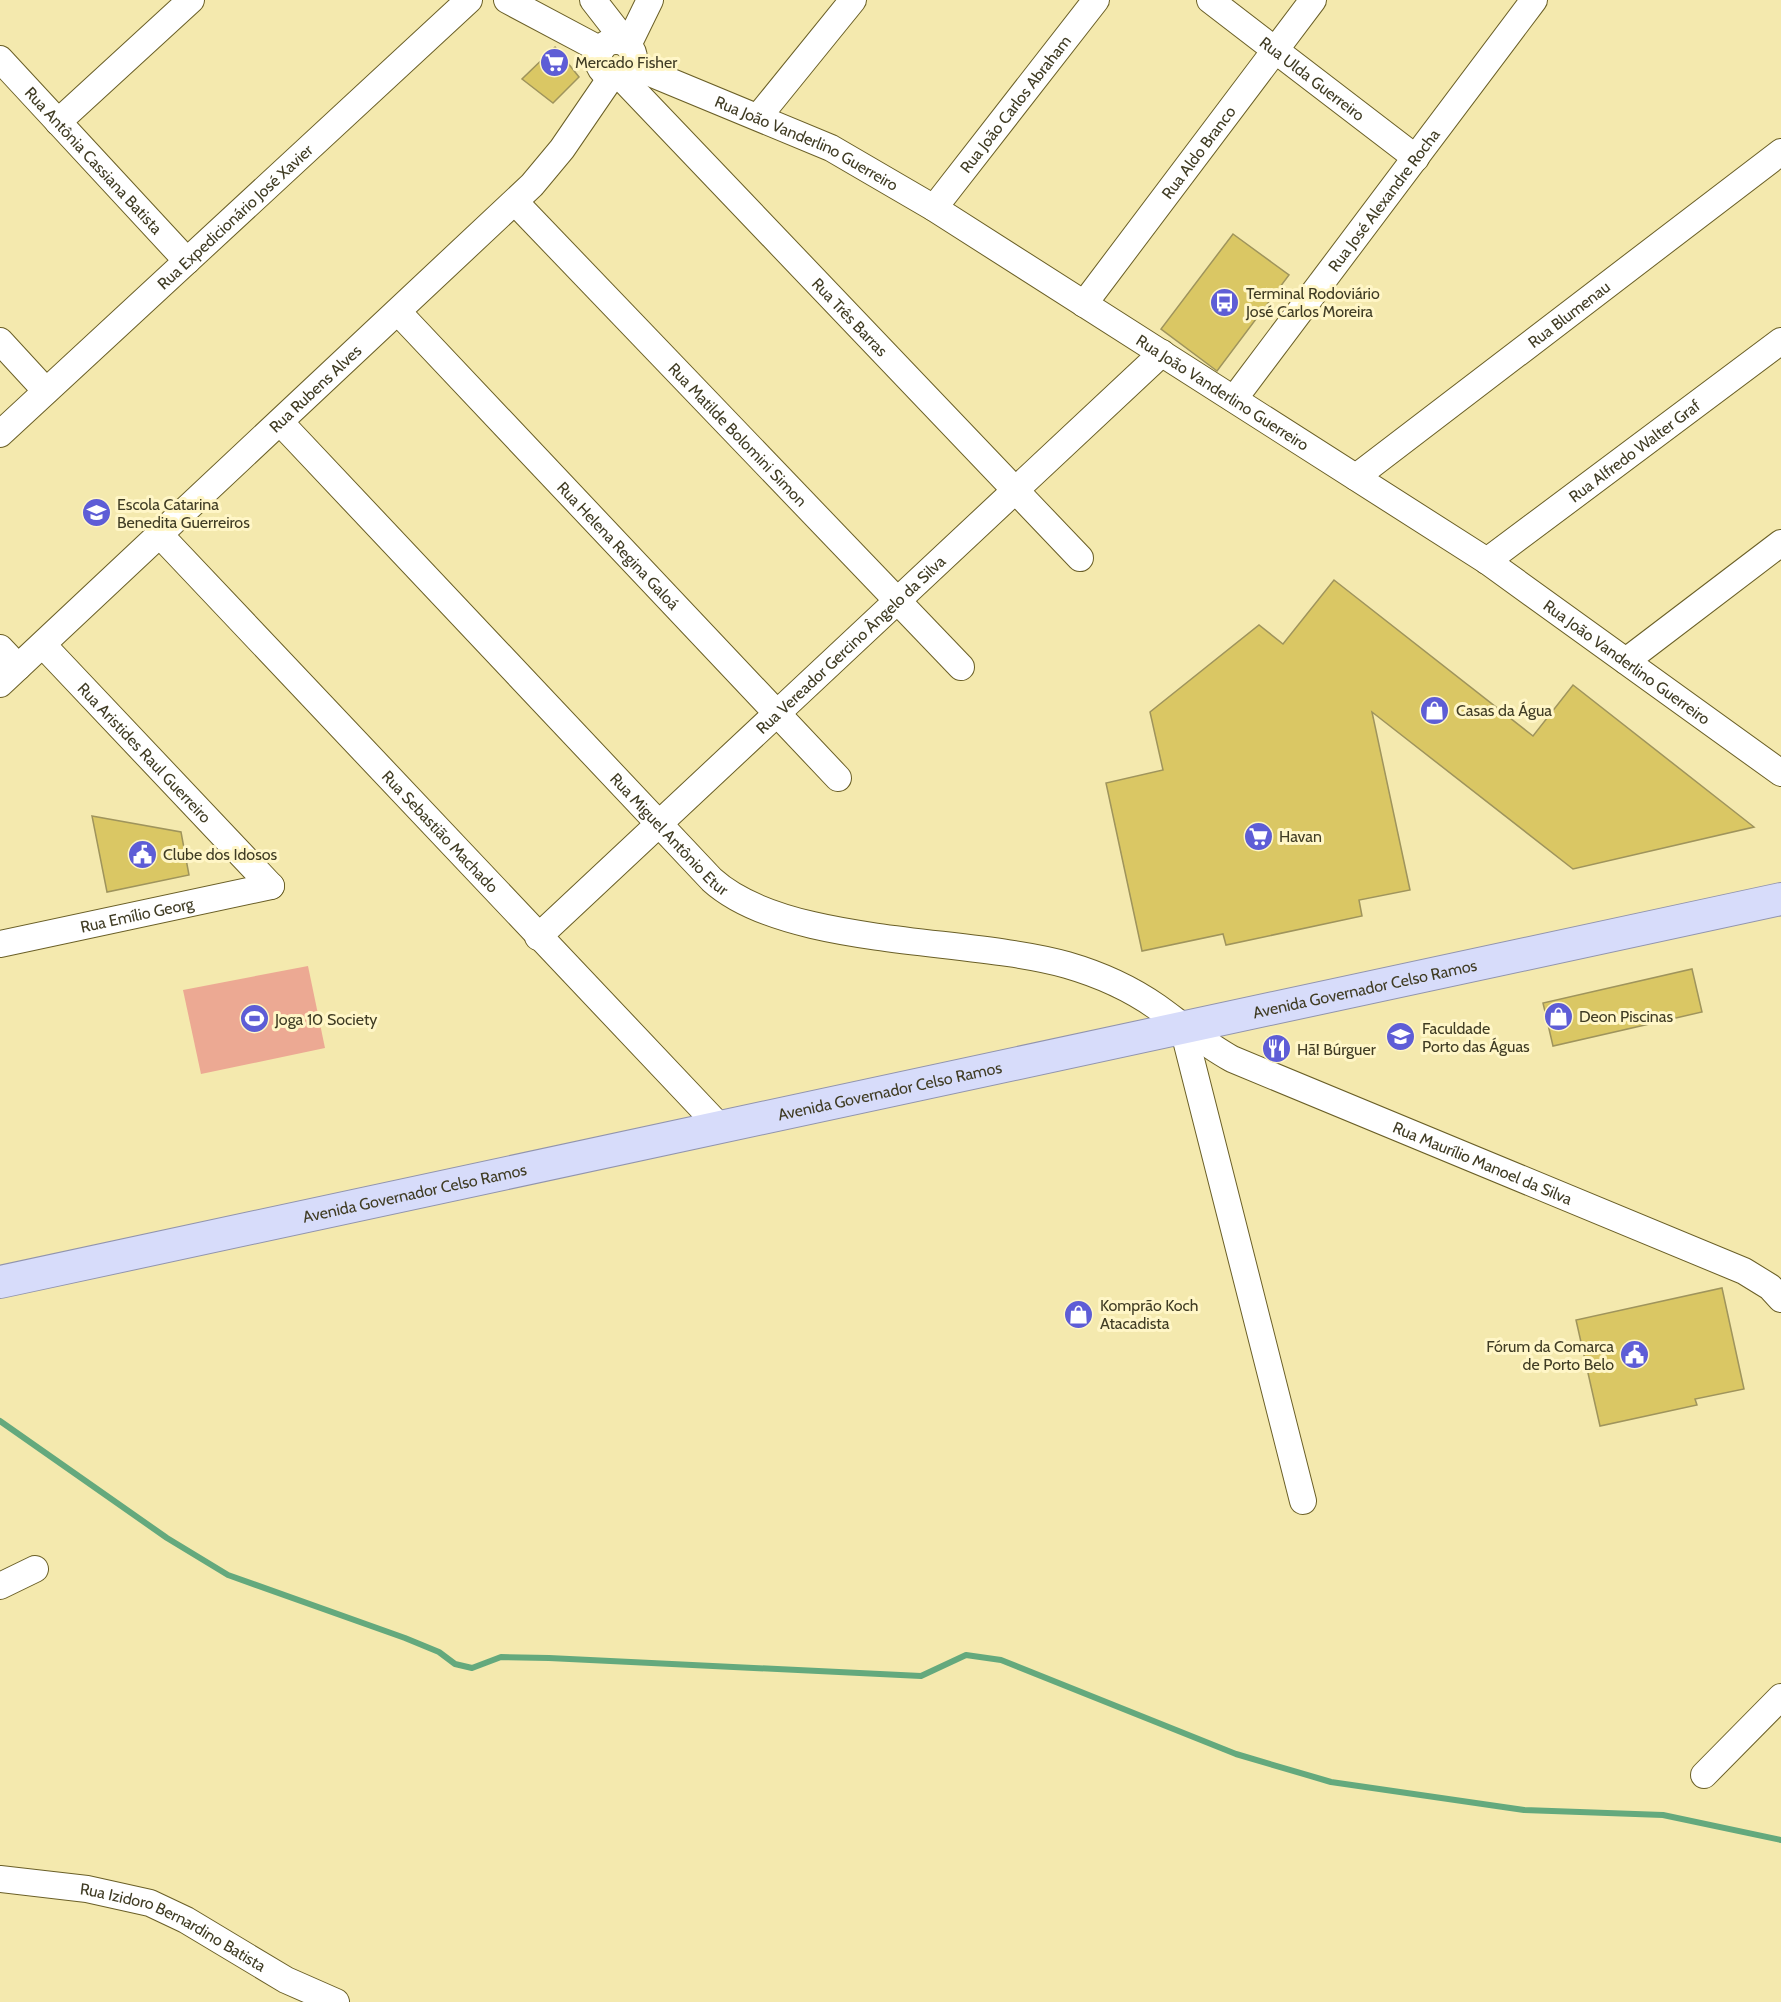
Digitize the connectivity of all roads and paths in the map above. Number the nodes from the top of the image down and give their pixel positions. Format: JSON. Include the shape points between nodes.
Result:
{"nodes":[{"id":1,"x":190,"y":0,"type":"edge"},
{"id":2,"x":469,"y":0,"type":"edge"},
{"id":3,"x":507,"y":0,"type":"edge"},
{"id":4,"x":592,"y":0,"type":"edge"},
{"id":5,"x":650,"y":0,"type":"edge"},
{"id":6,"x":853,"y":0,"type":"edge"},
{"id":7,"x":1096,"y":0,"type":"edge"},
{"id":8,"x":1210,"y":0,"type":"edge"},
{"id":9,"x":1313,"y":0,"type":"edge"},
{"id":10,"x":1534,"y":0,"type":"edge"},
{"id":11,"x":1275,"y":50,"type":"junction"},
{"id":12,"x":0,"y":59,"type":"edge"},
{"id":13,"x":623,"y":66,"type":"junction"},
{"id":14,"x":759,"y":116,"type":"junction"},
{"id":15,"x":58,"y":122,"type":"junction"},
{"id":16,"x":1781,"y":152,"type":"edge"},
{"id":17,"x":1416,"y":158,"type":"junction"},
{"id":18,"x":515,"y":202,"type":"junction"},
{"id":19,"x":934,"y":208,"type":"junction"},
{"id":20,"x":187,"y":261,"type":"junction"},
{"id":21,"x":1084,"y":304,"type":"junction"},
{"id":22,"x":398,"y":312,"type":"junction"},
{"id":23,"x":1781,"y":340,"type":"edge"},
{"id":24,"x":0,"y":341,"type":"edge"},
{"id":25,"x":1162,"y":353,"type":"junction"},
{"id":26,"x":46,"y":391,"type":"junction"},
{"id":27,"x":1234,"y":399,"type":"junction"},
{"id":28,"x":280,"y":422,"type":"junction"},
{"id":29,"x":0,"y":434,"type":"edge"},
{"id":30,"x":1356,"y":477,"type":"junction"},
{"id":31,"x":1016,"y":490,"type":"junction"},
{"id":32,"x":160,"y":535,"type":"junction"},
{"id":33,"x":1781,"y":543,"type":"edge"},
{"id":34,"x":1080,"y":558,"type":"dead end"},
{"id":35,"x":1488,"y":561,"type":"junction"},
{"id":36,"x":897,"y":601,"type":"junction"},
{"id":37,"x":43,"y":645,"type":"junction"},
{"id":38,"x":0,"y":648,"type":"edge"},
{"id":39,"x":1626,"y":661,"type":"junction"},
{"id":40,"x":961,"y":667,"type":"dead end"},
{"id":41,"x":9,"y":676,"type":"edge"},
{"id":42,"x":777,"y":713,"type":"junction"},
{"id":43,"x":1776,"y":761,"type":"edge"},
{"id":44,"x":838,"y":778,"type":"dead end"},
{"id":45,"x":659,"y":824,"type":"junction"},
{"id":46,"x":272,"y":886,"type":"joint"},
{"id":47,"x":1781,"y":899,"type":"edge"},
{"id":48,"x":538,"y":937,"type":"junction"},
{"id":49,"x":0,"y":944,"type":"edge"},
{"id":50,"x":1183,"y":1028,"type":"junction"},
{"id":51,"x":720,"y":1127,"type":"junction"},
{"id":52,"x":0,"y":1282,"type":"edge"},
{"id":53,"x":1781,"y":1299,"type":"edge"},
{"id":54,"x":1303,"y":1501,"type":"dead end"},
{"id":55,"x":35,"y":1569,"type":"dead end"},
{"id":56,"x":0,"y":1586,"type":"edge"},
{"id":57,"x":1781,"y":1697,"type":"edge"},
{"id":58,"x":1704,"y":1775,"type":"dead end"},
{"id":59,"x":0,"y":1879,"type":"edge"},
{"id":60,"x":336,"y":2002,"type":"edge"}],
"edges":[{"from":1,"to":15,"type":"street"},
{"from":2,"to":20,"type":"street","name":"Rua Expedicionário José Xavier"},
{"from":3,"to":13,"type":"street","via":[[601,50],[600,66]]},
{"from":4,"to":13,"type":"street"},
{"from":5,"to":13,"type":"street","name":"Rua Rubens Alves"},
{"from":6,"to":14,"type":"street"},
{"from":7,"to":19,"type":"street","name":"Rua João Carlos Abraham"},
{"from":8,"to":11,"type":"street","name":"Rua Ulda Guerreiro"},
{"from":9,"to":11,"type":"street","name":"Rua Aldo Branco"},
{"from":10,"to":17,"type":"street","name":"Rua José Alexandre Rocha"},
{"from":11,"to":17,"type":"street","name":"Rua Ulda Guerreiro"},
{"from":11,"to":21,"type":"street","name":"Rua Aldo Branco"},
{"from":12,"to":15,"type":"street","name":"Rua Antônia Cassiana Batista"},
{"from":13,"to":14,"type":"street","name":"Rua João Vanderlino Guerreiro"},
{"from":13,"to":18,"type":"street","name":"Rua Rubens Alves","via":[[547,170]]},
{"from":13,"to":31,"type":"street","name":"Rua Três Barras"},
{"from":14,"to":19,"type":"street","name":"Rua João Vanderlino Guerreiro","via":[[831,148]]},
{"from":15,"to":20,"type":"street","name":"Rua Antônia Cassiana Batista"},
{"from":16,"to":30,"type":"street","name":"Rua Blumenau"},
{"from":17,"to":27,"type":"street","name":"Rua José Alexandre Rocha"},
{"from":18,"to":22,"type":"street","name":"Rua Rubens Alves"},
{"from":18,"to":36,"type":"street","name":"Rua Matilde Bolomini Simon"},
{"from":19,"to":21,"type":"street","name":"Rua João Vanderlino Guerreiro"},
{"from":20,"to":26,"type":"street","name":"Rua Expedicionário José Xavier"},
{"from":21,"to":25,"type":"street","name":"Rua João Vanderlino Guerreiro"},
{"from":22,"to":28,"type":"street","name":"Rua Rubens Alves"},
{"from":22,"to":42,"type":"street","name":"Rua Helena Regina Galoá"},
{"from":23,"to":35,"type":"street","name":"Rua Alfredo Walter Graf"},
{"from":24,"to":26,"type":"street"},
{"from":25,"to":27,"type":"street","name":"Rua João Vanderlino Guerreiro"},
{"from":25,"to":31,"type":"street","name":"Rua Vereador Gercino Ângelo da Silva"},
{"from":26,"to":29,"type":"street","name":"Rua Expedicionário José Xavier"},
{"from":27,"to":30,"type":"street","name":"Rua João Vanderlino Guerreiro"},
{"from":28,"to":32,"type":"street","name":"Rua Rubens Alves"},
{"from":28,"to":45,"type":"street","name":"Rua Miguel Antônio Etur"},
{"from":30,"to":35,"type":"street","name":"Rua João Vanderlino Guerreiro"},
{"from":31,"to":34,"type":"street","name":"Rua Três Barras"},
{"from":31,"to":36,"type":"street","name":"Rua Vereador Gercino Ângelo da Silva"},
{"from":32,"to":37,"type":"street","name":"Rua Rubens Alves"},
{"from":32,"to":48,"type":"street","name":"Rua Sebastião Machado"},
{"from":33,"to":39,"type":"street"},
{"from":35,"to":39,"type":"street","name":"Rua João Vanderlino Guerreiro"},
{"from":36,"to":40,"type":"street","name":"Rua Matilde Bolomini Simon"},
{"from":36,"to":42,"type":"street","name":"Rua Vereador Gercino Ângelo da Silva"},
{"from":37,"to":41,"type":"street","name":"Rua Rubens Alves"},
{"from":37,"to":46,"type":"street","name":"Rua Aristides Raul Guerreiro"},
{"from":38,"to":41,"type":"street"},
{"from":39,"to":43,"type":"street","name":"Rua João Vanderlino Guerreiro"},
{"from":42,"to":44,"type":"street","name":"Rua Helena Regina Galoá"},
{"from":42,"to":45,"type":"street","name":"Rua Vereador Gercino Ângelo da Silva"},
{"from":45,"to":48,"type":"street","name":"Rua Vereador Gercino Ângelo da Silva"},
{"from":45,"to":50,"type":"street","name":"Rua Miguel Antônio Etur","via":[[739,902],[859,933],[996,951],[1066,965],[1131,991]]},
{"from":46,"to":49,"type":"street","name":"Rua Emílio Georg"},
{"from":47,"to":50,"type":"main road","name":"Avenida Governador Celso Ramos"},
{"from":48,"to":51,"type":"street","name":"Rua Sebastião Machado"},
{"from":50,"to":51,"type":"main road","name":"Avenida Governador Celso Ramos"},
{"from":50,"to":53,"type":"street","name":"Rua Maurílio Manoel da Silva","via":[[1232,1059],[1744,1271]]},
{"from":50,"to":54,"type":"street"},
{"from":51,"to":52,"type":"main road","name":"Avenida Governador Celso Ramos"},
{"from":55,"to":56,"type":"street"},
{"from":57,"to":58,"type":"street"},
{"from":59,"to":60,"type":"street","name":"Rua Izidoro Bernardino Batista","via":[[87,1889],[150,1903],[286,1980]]}]}
